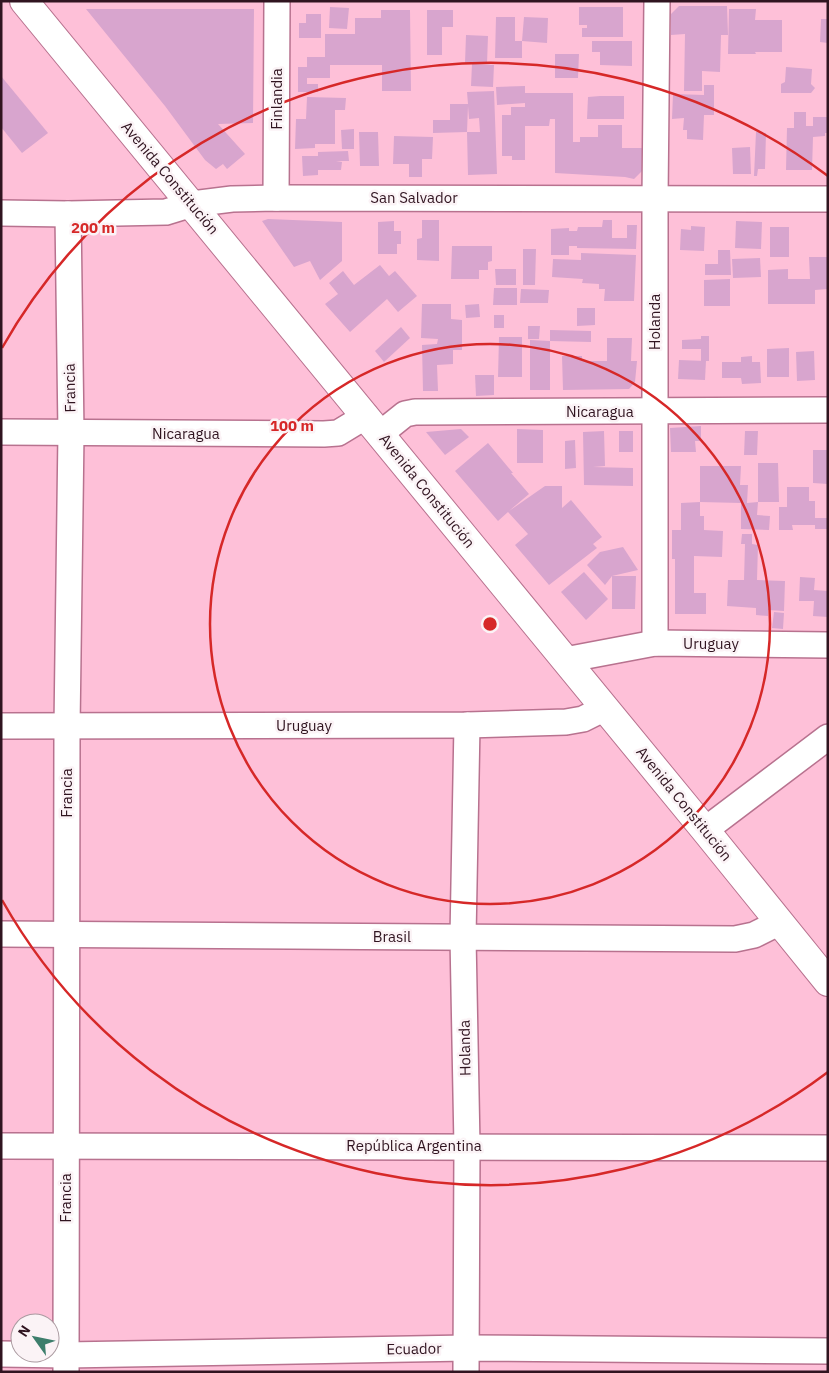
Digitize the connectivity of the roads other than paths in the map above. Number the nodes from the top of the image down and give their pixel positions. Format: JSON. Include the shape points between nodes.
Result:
{"nodes":[{"id":1,"x":24,"y":1,"type":"edge"},
{"id":2,"x":277,"y":1,"type":"edge"},
{"id":3,"x":657,"y":1,"type":"edge"},
{"id":4,"x":276,"y":198,"type":"junction"},
{"id":5,"x":655,"y":198,"type":"junction"},
{"id":6,"x":828,"y":199,"type":"edge"},
{"id":7,"x":192,"y":204,"type":"junction"},
{"id":8,"x":1,"y":213,"type":"edge"},
{"id":9,"x":68,"y":214,"type":"junction"},
{"id":10,"x":828,"y":410,"type":"edge"},
{"id":11,"x":655,"y":411,"type":"junction"},
{"id":12,"x":373,"y":425,"type":"junction"},
{"id":13,"x":1,"y":432,"type":"edge"},
{"id":14,"x":71,"y":434,"type":"junction"},
{"id":15,"x":655,"y":643,"type":"junction"},
{"id":16,"x":828,"y":645,"type":"edge"},
{"id":17,"x":565,"y":660,"type":"junction"},
{"id":18,"x":605,"y":708,"type":"junction"},
{"id":19,"x":467,"y":725,"type":"junction"},
{"id":20,"x":1,"y":726,"type":"edge"},
{"id":21,"x":67,"y":727,"type":"junction"},
{"id":22,"x":828,"y":737,"type":"edge"},
{"id":23,"x":705,"y":830,"type":"junction"},
{"id":24,"x":780,"y":922,"type":"junction"},
{"id":25,"x":1,"y":934,"type":"edge"},
{"id":26,"x":67,"y":934,"type":"junction"},
{"id":27,"x":463,"y":937,"type":"junction"},
{"id":28,"x":828,"y":982,"type":"edge"},
{"id":29,"x":1,"y":1146,"type":"edge"},
{"id":30,"x":467,"y":1146,"type":"junction"},
{"id":31,"x":66,"y":1147,"type":"junction"},
{"id":32,"x":828,"y":1148,"type":"edge"},
{"id":33,"x":828,"y":1351,"type":"edge"},
{"id":34,"x":1,"y":1354,"type":"edge"},
{"id":35,"x":466,"y":1360,"type":"edge"},
{"id":36,"x":66,"y":1363,"type":"edge"}],
"edges":[{"from":1,"to":7,"type":"main road","name":"Avenida Constitución"},
{"from":2,"to":4,"type":"street","name":"Finlandia"},
{"from":3,"to":5,"type":"street","name":"Holanda"},
{"from":4,"to":5,"type":"street","name":"San Salvador"},
{"from":4,"to":7,"type":"street","name":"San Salvador"},
{"from":5,"to":6,"type":"street","name":"San Salvador"},
{"from":5,"to":11,"type":"street","name":"Holanda"},
{"from":7,"to":9,"type":"street","name":"San Salvador","via":[[166,212]]},
{"from":7,"to":12,"type":"main road","name":"Avenida Constitución"},
{"from":8,"to":9,"type":"street","name":"San Salvador"},
{"from":9,"to":14,"type":"street","name":"Francia"},
{"from":10,"to":11,"type":"street","name":"Nicaragua"},
{"from":11,"to":12,"type":"street","name":"Nicaragua","via":[[415,412]]},
{"from":11,"to":15,"type":"street","name":"Holanda"},
{"from":12,"to":14,"type":"street","name":"Nicaragua","via":[[324,434]]},
{"from":12,"to":17,"type":"main road","name":"Avenida Constitución"},
{"from":13,"to":14,"type":"street","name":"Nicaragua"},
{"from":14,"to":21,"type":"street","name":"Francia"},
{"from":15,"to":16,"type":"street","name":"Uruguay"},
{"from":15,"to":17,"type":"street","name":"Uruguay"},
{"from":17,"to":18,"type":"main road","name":"Avenida Constitución"},
{"from":18,"to":19,"type":"street","name":"Uruguay","via":[[566,722]]},
{"from":18,"to":23,"type":"main road","name":"Avenida Constitución"},
{"from":19,"to":21,"type":"street","name":"Uruguay"},
{"from":19,"to":27,"type":"street","name":"Holanda"},
{"from":20,"to":21,"type":"street","name":"Uruguay"},
{"from":21,"to":26,"type":"street","name":"Francia"},
{"from":22,"to":23,"type":"street"},
{"from":23,"to":24,"type":"main road","name":"Avenida Constitución"},
{"from":24,"to":27,"type":"street","name":"Brasil","via":[[754,935],[735,939]]},
{"from":24,"to":28,"type":"main road","name":"Avenida Constitución"},
{"from":25,"to":26,"type":"street","name":"Brasil"},
{"from":26,"to":27,"type":"street","name":"Brasil"},
{"from":26,"to":31,"type":"street","name":"Francia"},
{"from":27,"to":30,"type":"street","name":"Holanda"},
{"from":29,"to":31,"type":"street","name":"República Argentina"},
{"from":30,"to":31,"type":"street","name":"República Argentina"},
{"from":30,"to":32,"type":"street","name":"República Argentina"},
{"from":30,"to":35,"type":"street","name":"Holanda"},
{"from":31,"to":36,"type":"street","name":"Francia"},
{"from":33,"to":35,"type":"street","name":"Ecuador"},
{"from":34,"to":36,"type":"street","name":"Ecuador"},
{"from":35,"to":36,"type":"street","name":"Ecuador"}]}
